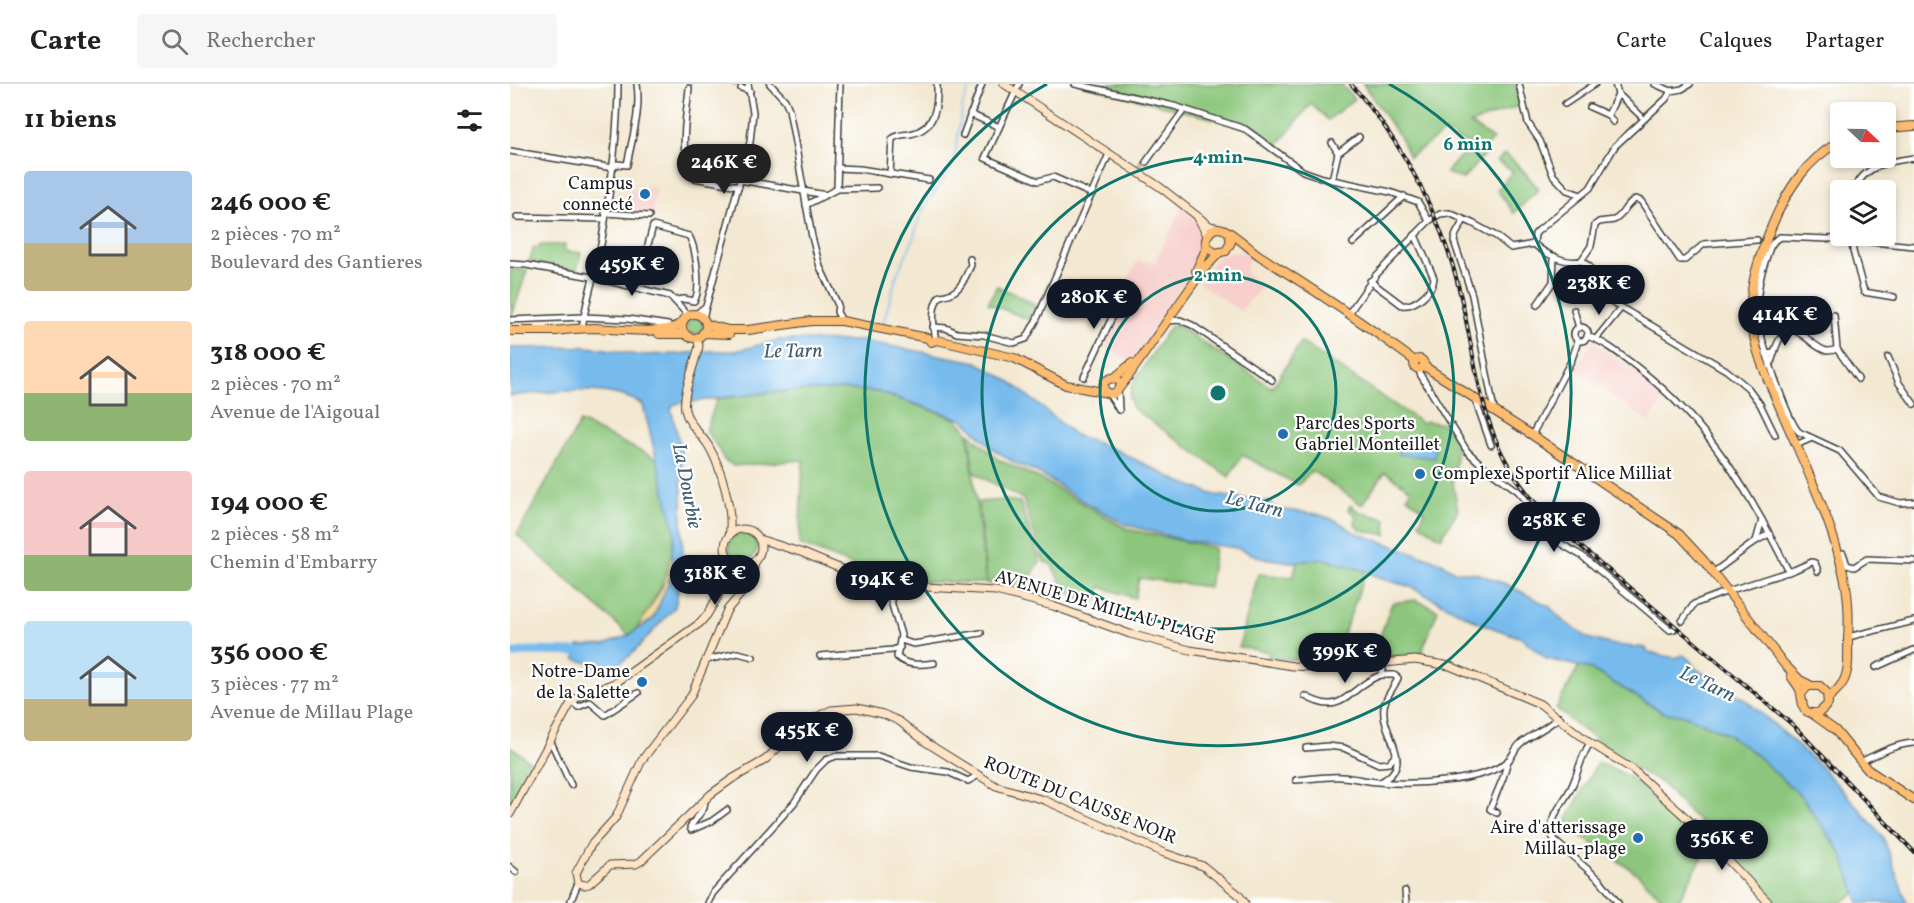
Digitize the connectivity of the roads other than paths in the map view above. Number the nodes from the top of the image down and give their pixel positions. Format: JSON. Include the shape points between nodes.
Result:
{"nodes":[{"id":1,"x":618,"y":84,"type":"edge"},
{"id":2,"x":637,"y":84,"type":"edge"},
{"id":3,"x":748,"y":84,"type":"edge"},
{"id":4,"x":770,"y":84,"type":"edge"},
{"id":5,"x":840,"y":84,"type":"edge"},
{"id":6,"x":938,"y":84,"type":"edge"},
{"id":7,"x":982,"y":84,"type":"edge"},
{"id":8,"x":1004,"y":84,"type":"edge"},
{"id":9,"x":1019,"y":84,"type":"edge"},
{"id":10,"x":1075,"y":84,"type":"edge"},
{"id":11,"x":1519,"y":84,"type":"edge"},
{"id":12,"x":1595,"y":84,"type":"edge"},
{"id":13,"x":1615,"y":84,"type":"edge"},
{"id":14,"x":1655,"y":84,"type":"edge"},
{"id":15,"x":1690,"y":84,"type":"edge"},
{"id":16,"x":689,"y":87,"type":"dead end"},
{"id":17,"x":741,"y":88,"type":"dead end"},
{"id":18,"x":750,"y":91,"type":"junction"},
{"id":19,"x":1015,"y":91,"type":"junction"},
{"id":20,"x":1671,"y":91,"type":"junction"},
{"id":21,"x":1618,"y":94,"type":"junction"},
{"id":22,"x":1565,"y":104,"type":"dead end"},
{"id":23,"x":1590,"y":107,"type":"dead end"},
{"id":24,"x":1184,"y":110,"type":"junction"},
{"id":25,"x":970,"y":114,"type":"junction"},
{"id":26,"x":1608,"y":116,"type":"junction"},
{"id":27,"x":1641,"y":116,"type":"dead end"},
{"id":28,"x":1613,"y":122,"type":"dead end"},
{"id":29,"x":1914,"y":126,"type":"edge"},
{"id":30,"x":999,"y":127,"type":"junction"},
{"id":31,"x":1896,"y":127,"type":"edge"},
{"id":32,"x":963,"y":135,"type":"dead end"},
{"id":33,"x":1359,"y":137,"type":"dead end"},
{"id":34,"x":1332,"y":143,"type":"dead end"},
{"id":35,"x":1830,"y":148,"type":"edge"},
{"id":36,"x":510,"y":151,"type":"edge"},
{"id":37,"x":1338,"y":153,"type":"junction"},
{"id":38,"x":1109,"y":154,"type":"junction"},
{"id":39,"x":1914,"y":158,"type":"edge"},
{"id":40,"x":1146,"y":162,"type":"tunnel mouth"},
{"id":41,"x":613,"y":168,"type":"junction"},
{"id":42,"x":837,"y":168,"type":"junction"},
{"id":43,"x":890,"y":174,"type":"junction"},
{"id":44,"x":929,"y":180,"type":"dead end"},
{"id":45,"x":1332,"y":180,"type":"junction"},
{"id":46,"x":1860,"y":180,"type":"edge"},
{"id":47,"x":740,"y":183,"type":"junction"},
{"id":48,"x":877,"y":188,"type":"dead end"},
{"id":49,"x":837,"y":189,"type":"junction"},
{"id":50,"x":803,"y":191,"type":"junction"},
{"id":51,"x":1092,"y":194,"type":"junction"},
{"id":52,"x":826,"y":195,"type":"junction"},
{"id":53,"x":1581,"y":195,"type":"junction"},
{"id":54,"x":1404,"y":196,"type":"junction"},
{"id":55,"x":806,"y":205,"type":"junction"},
{"id":56,"x":1196,"y":213,"type":"junction"},
{"id":57,"x":605,"y":216,"type":"junction"},
{"id":58,"x":649,"y":216,"type":"dead end"},
{"id":59,"x":517,"y":217,"type":"dead end"},
{"id":60,"x":1464,"y":220,"type":"junction"},
{"id":61,"x":1429,"y":221,"type":"junction"},
{"id":62,"x":1220,"y":228,"type":"junction"},
{"id":63,"x":1229,"y":234,"type":"junction"},
{"id":64,"x":1207,"y":235,"type":"junction"},
{"id":65,"x":1415,"y":235,"type":"junction"},
{"id":66,"x":1830,"y":239,"type":"edge"},
{"id":67,"x":1757,"y":240,"type":"dead end"},
{"id":68,"x":1353,"y":243,"type":"dead end"},
{"id":69,"x":1534,"y":244,"type":"junction"},
{"id":70,"x":1896,"y":244,"type":"edge"},
{"id":71,"x":1853,"y":246,"type":"edge"},
{"id":72,"x":1914,"y":246,"type":"edge"},
{"id":73,"x":1208,"y":247,"type":"junction"},
{"id":74,"x":1228,"y":250,"type":"junction"},
{"id":75,"x":1251,"y":250,"type":"junction"},
{"id":76,"x":1218,"y":254,"type":"junction"},
{"id":77,"x":1554,"y":256,"type":"junction"},
{"id":78,"x":970,"y":259,"type":"dead end"},
{"id":79,"x":1581,"y":261,"type":"junction"},
{"id":80,"x":510,"y":264,"type":"edge"},
{"id":81,"x":592,"y":277,"type":"junction"},
{"id":82,"x":1370,"y":281,"type":"junction"},
{"id":83,"x":638,"y":286,"type":"junction"},
{"id":84,"x":1124,"y":292,"type":"dead end"},
{"id":85,"x":1894,"y":297,"type":"dead end"},
{"id":86,"x":676,"y":300,"type":"junction"},
{"id":87,"x":1537,"y":305,"type":"dead end"},
{"id":88,"x":1621,"y":308,"type":"junction"},
{"id":89,"x":1175,"y":310,"type":"junction"},
{"id":90,"x":1574,"y":310,"type":"dead end"},
{"id":91,"x":837,"y":312,"type":"junction"},
{"id":92,"x":1349,"y":313,"type":"junction"},
{"id":93,"x":1834,"y":315,"type":"dead end"},
{"id":94,"x":583,"y":317,"type":"junction"},
{"id":95,"x":695,"y":319,"type":"junction"},
{"id":96,"x":510,"y":320,"type":"edge"},
{"id":97,"x":1180,"y":320,"type":"junction"},
{"id":98,"x":829,"y":321,"type":"junction"},
{"id":99,"x":842,"y":321,"type":"junction"},
{"id":100,"x":1167,"y":321,"type":"junction"},
{"id":101,"x":668,"y":325,"type":"dead end"},
{"id":102,"x":858,"y":325,"type":"junction"},
{"id":103,"x":582,"y":328,"type":"junction"},
{"id":104,"x":1579,"y":328,"type":"junction"},
{"id":105,"x":605,"y":330,"type":"junction"},
{"id":106,"x":510,"y":331,"type":"edge"},
{"id":107,"x":552,"y":331,"type":"junction"},
{"id":108,"x":641,"y":331,"type":"junction"},
{"id":109,"x":685,"y":334,"type":"junction"},
{"id":110,"x":933,"y":335,"type":"junction"},
{"id":111,"x":1587,"y":336,"type":"junction"},
{"id":112,"x":700,"y":339,"type":"junction"},
{"id":113,"x":1596,"y":339,"type":"junction"},
{"id":114,"x":1578,"y":341,"type":"junction"},
{"id":115,"x":1837,"y":350,"type":"junction"},
{"id":116,"x":1774,"y":353,"type":"junction"},
{"id":117,"x":1766,"y":354,"type":"junction"},
{"id":118,"x":1888,"y":357,"type":"dead end"},
{"id":119,"x":1420,"y":365,"type":"junction"},
{"id":120,"x":1770,"y":366,"type":"junction"},
{"id":121,"x":1084,"y":377,"type":"dead end"},
{"id":122,"x":1114,"y":378,"type":"junction"},
{"id":123,"x":1858,"y":379,"type":"dead end"},
{"id":124,"x":1272,"y":380,"type":"dead end"},
{"id":125,"x":1119,"y":388,"type":"junction"},
{"id":126,"x":1106,"y":390,"type":"junction"},
{"id":127,"x":1474,"y":398,"type":"junction"},
{"id":128,"x":1914,"y":404,"type":"edge"},
{"id":129,"x":1494,"y":410,"type":"junction"},
{"id":130,"x":1532,"y":435,"type":"junction"},
{"id":131,"x":1775,"y":435,"type":"dead end"},
{"id":132,"x":1812,"y":438,"type":"junction"},
{"id":133,"x":1491,"y":445,"type":"dead end"},
{"id":134,"x":1796,"y":445,"type":"junction"},
{"id":135,"x":1914,"y":502,"type":"edge"},
{"id":136,"x":729,"y":511,"type":"junction"},
{"id":137,"x":1762,"y":519,"type":"junction"},
{"id":138,"x":743,"y":529,"type":"junction"},
{"id":139,"x":1769,"y":534,"type":"junction"},
{"id":140,"x":729,"y":536,"type":"junction"},
{"id":141,"x":759,"y":539,"type":"junction"},
{"id":142,"x":1756,"y":541,"type":"junction"},
{"id":143,"x":786,"y":549,"type":"junction"},
{"id":144,"x":726,"y":553,"type":"junction"},
{"id":145,"x":1843,"y":554,"type":"dead end"},
{"id":146,"x":757,"y":558,"type":"junction"},
{"id":147,"x":1914,"y":561,"type":"edge"},
{"id":148,"x":734,"y":563,"type":"junction"},
{"id":149,"x":744,"y":565,"type":"junction"},
{"id":150,"x":1818,"y":571,"type":"dead end"},
{"id":151,"x":1714,"y":572,"type":"junction"},
{"id":152,"x":1789,"y":572,"type":"junction"},
{"id":153,"x":751,"y":574,"type":"junction"},
{"id":154,"x":885,"y":581,"type":"junction"},
{"id":155,"x":721,"y":582,"type":"junction"},
{"id":156,"x":1728,"y":591,"type":"junction"},
{"id":157,"x":1682,"y":621,"type":"dead end"},
{"id":158,"x":1914,"y":621,"type":"edge"},
{"id":159,"x":1674,"y":629,"type":"dead end"},
{"id":160,"x":981,"y":633,"type":"dead end"},
{"id":161,"x":1848,"y":637,"type":"junction"},
{"id":162,"x":901,"y":640,"type":"junction"},
{"id":163,"x":900,"y":647,"type":"junction"},
{"id":164,"x":1914,"y":650,"type":"edge"},
{"id":165,"x":819,"y":656,"type":"dead end"},
{"id":166,"x":753,"y":657,"type":"dead end"},
{"id":167,"x":706,"y":660,"type":"junction"},
{"id":168,"x":933,"y":663,"type":"dead end"},
{"id":169,"x":1382,"y":663,"type":"junction"},
{"id":170,"x":1784,"y":664,"type":"junction"},
{"id":171,"x":1876,"y":667,"type":"dead end"},
{"id":172,"x":1381,"y":675,"type":"junction"},
{"id":173,"x":1845,"y":676,"type":"junction"},
{"id":174,"x":1810,"y":685,"type":"junction"},
{"id":175,"x":1824,"y":688,"type":"junction"},
{"id":176,"x":638,"y":693,"type":"dead end"},
{"id":177,"x":1801,"y":694,"type":"junction"},
{"id":178,"x":1305,"y":696,"type":"dead end"},
{"id":179,"x":572,"y":701,"type":"junction"},
{"id":180,"x":1828,"y":702,"type":"junction"},
{"id":181,"x":1811,"y":713,"type":"junction"},
{"id":182,"x":1559,"y":717,"type":"junction"},
{"id":183,"x":1835,"y":730,"type":"junction"},
{"id":184,"x":550,"y":740,"type":"junction"},
{"id":185,"x":1590,"y":743,"type":"junction"},
{"id":186,"x":1914,"y":743,"type":"edge"},
{"id":187,"x":1306,"y":748,"type":"dead end"},
{"id":188,"x":1396,"y":755,"type":"junction"},
{"id":189,"x":1508,"y":760,"type":"junction"},
{"id":190,"x":1860,"y":762,"type":"junction"},
{"id":191,"x":977,"y":776,"type":"junction"},
{"id":192,"x":1296,"y":780,"type":"dead end"},
{"id":193,"x":1378,"y":782,"type":"junction"},
{"id":194,"x":571,"y":785,"type":"dead end"},
{"id":195,"x":705,"y":800,"type":"junction"},
{"id":196,"x":1914,"y":800,"type":"edge"},
{"id":197,"x":727,"y":810,"type":"dead end"},
{"id":198,"x":1497,"y":813,"type":"dead end"},
{"id":199,"x":510,"y":814,"type":"edge"},
{"id":200,"x":510,"y":867,"type":"edge"},
{"id":201,"x":516,"y":872,"type":"dead end"},
{"id":202,"x":578,"y":883,"type":"junction"},
{"id":203,"x":1405,"y":891,"type":"dead end"},
{"id":204,"x":570,"y":903,"type":"edge"},
{"id":205,"x":708,"y":903,"type":"edge"},
{"id":206,"x":1245,"y":903,"type":"edge"},
{"id":207,"x":1406,"y":903,"type":"edge"},
{"id":208,"x":1618,"y":903,"type":"edge"},
{"id":209,"x":1769,"y":903,"type":"edge"}],
"edges":[{"from":1,"to":41,"type":"street"},
{"from":2,"to":41,"type":"street","via":[[638,118],[627,165],[616,164]]},
{"from":3,"to":18,"type":"street"},
{"from":4,"to":50,"type":"street","via":[[789,109]]},
{"from":5,"to":42,"type":"street"},
{"from":6,"to":43,"type":"street","via":[[936,113],[931,122],[914,133],[892,139]]},
{"from":7,"to":25,"type":"street"},
{"from":8,"to":19,"type":"street"},
{"from":9,"to":19,"type":"street"},
{"from":10,"to":24,"type":"street"},
{"from":11,"to":53,"type":"street","via":[[1528,123],[1540,141],[1553,175],[1567,190]]},
{"from":12,"to":22,"type":"street"},
{"from":13,"to":21,"type":"street"},
{"from":14,"to":20,"type":"street"},
{"from":15,"to":20,"type":"street"},
{"from":16,"to":47,"type":"street","via":[[684,145],[689,173],[694,178]]},
{"from":17,"to":18,"type":"street"},
{"from":18,"to":47,"type":"street","via":[[753,124]]},
{"from":19,"to":30,"type":"street"},
{"from":19,"to":38,"type":"street"},
{"from":20,"to":53,"type":"street","via":[[1615,146],[1598,177]]},
{"from":21,"to":26,"type":"street"},
{"from":21,"to":27,"type":"street"},
{"from":23,"to":26,"type":"street"},
{"from":24,"to":40,"type":"street"},
{"from":24,"to":45,"type":"street","via":[[1245,129],[1303,171]]},
{"from":25,"to":30,"type":"street"},
{"from":25,"to":32,"type":"street"},
{"from":26,"to":28,"type":"street"},
{"from":29,"to":31,"type":"main road"},
{"from":30,"to":51,"type":"street","via":[[985,158],[1038,181],[1053,177]]},
{"from":33,"to":37,"type":"street"},
{"from":34,"to":37,"type":"street"},
{"from":35,"to":134,"type":"main road","via":[[1812,162],[1785,195],[1758,260],[1752,288],[1751,324],[1758,353]]},
{"from":36,"to":41,"type":"street"},
{"from":37,"to":45,"type":"street"},
{"from":38,"to":51,"type":"street"},
{"from":38,"to":56,"type":"street"},
{"from":39,"to":46,"type":"street","via":[[1871,169]]},
{"from":41,"to":57,"type":"street"},
{"from":42,"to":43,"type":"street"},
{"from":42,"to":49,"type":"street"},
{"from":43,"to":44,"type":"street"},
{"from":45,"to":54,"type":"street"},
{"from":47,"to":50,"type":"street"},
{"from":47,"to":95,"type":"street","via":[[706,306]]},
{"from":48,"to":49,"type":"street"},
{"from":49,"to":52,"type":"street"},
{"from":50,"to":52,"type":"street"},
{"from":50,"to":55,"type":"street"},
{"from":51,"to":110,"type":"street","via":[[1026,339],[1014,343],[946,328]]},
{"from":52,"to":55,"type":"street"},
{"from":53,"to":69,"type":"street","via":[[1535,234]]},
{"from":54,"to":61,"type":"street","via":[[1418,202]]},
{"from":54,"to":68,"type":"street"},
{"from":55,"to":91,"type":"street","via":[[820,267]]},
{"from":56,"to":62,"type":"street"},
{"from":56,"to":64,"type":"street"},
{"from":57,"to":58,"type":"street"},
{"from":57,"to":59,"type":"street"},
{"from":57,"to":81,"type":"street"},
{"from":60,"to":61,"type":"street","via":[[1446,213]]},
{"from":60,"to":69,"type":"street","via":[[1497,236],[1511,248]]},
{"from":60,"to":129,"type":"street","via":[[1454,241],[1472,295]]},
{"from":61,"to":65,"type":"street"},
{"from":62,"to":63,"type":"main road"},
{"from":62,"to":64,"type":"main road"},
{"from":63,"to":74,"type":"main road"},
{"from":63,"to":75,"type":"main road"},
{"from":64,"to":73,"type":"main road"},
{"from":65,"to":82,"type":"street"},
{"from":65,"to":82,"type":"street","via":[[1434,278],[1431,289],[1406,306]]},
{"from":66,"to":117,"type":"street","via":[[1780,237],[1773,241],[1758,295],[1759,327]]},
{"from":67,"to":79,"type":"street","via":[[1704,244],[1680,260],[1636,199],[1625,206],[1619,217],[1596,225],[1591,246]]},
{"from":69,"to":77,"type":"street"},
{"from":70,"to":72,"type":"street"},
{"from":71,"to":85,"type":"street","via":[[1864,292]]},
{"from":73,"to":76,"type":"main road"},
{"from":73,"to":122,"type":"main road","via":[[1174,307],[1129,368]]},
{"from":74,"to":75,"type":"main road"},
{"from":74,"to":76,"type":"main road"},
{"from":75,"to":92,"type":"main road"},
{"from":76,"to":89,"type":"main road"},
{"from":77,"to":79,"type":"street"},
{"from":77,"to":87,"type":"street","via":[[1553,282]]},
{"from":78,"to":110,"type":"street","via":[[971,265],[956,291],[936,300]]},
{"from":79,"to":88,"type":"street","via":[[1589,266],[1602,293]]},
{"from":80,"to":81,"type":"street"},
{"from":81,"to":83,"type":"street"},
{"from":81,"to":94,"type":"street"},
{"from":82,"to":92,"type":"street"},
{"from":83,"to":86,"type":"street"},
{"from":83,"to":86,"type":"street","via":[[653,226],[683,233],[693,243],[698,296],[694,301]]},
{"from":84,"to":121,"type":"street"},
{"from":86,"to":95,"type":"street"},
{"from":88,"to":113,"type":"street"},
{"from":88,"to":131,"type":"street","via":[[1736,378],[1760,404]]},
{"from":89,"to":97,"type":"street"},
{"from":89,"to":100,"type":"main road"},
{"from":90,"to":104,"type":"street"},
{"from":91,"to":98,"type":"street"},
{"from":91,"to":99,"type":"street"},
{"from":92,"to":119,"type":"main road"},
{"from":93,"to":115,"type":"street"},
{"from":94,"to":96,"type":"street"},
{"from":94,"to":101,"type":"street"},
{"from":94,"to":103,"type":"street"},
{"from":95,"to":98,"type":"main road","via":[[728,330]]},
{"from":95,"to":108,"type":"main road","via":[[672,328]]},
{"from":95,"to":109,"type":"main road"},
{"from":95,"to":112,"type":"main road"},
{"from":97,"to":100,"type":"street"},
{"from":97,"to":124,"type":"street"},
{"from":98,"to":99,"type":"main road"},
{"from":99,"to":102,"type":"main road"},
{"from":100,"to":125,"type":"main road"},
{"from":102,"to":110,"type":"main road"},
{"from":102,"to":112,"type":"main road","via":[[813,324]]},
{"from":103,"to":105,"type":"main road"},
{"from":103,"to":107,"type":"main road"},
{"from":104,"to":111,"type":"street","via":[[1586,330]]},
{"from":104,"to":114,"type":"street","via":[[1574,334]]},
{"from":105,"to":107,"type":"main road"},
{"from":105,"to":108,"type":"main road"},
{"from":106,"to":107,"type":"main road"},
{"from":108,"to":109,"type":"main road"},
{"from":109,"to":112,"type":"main road"},
{"from":110,"to":126,"type":"main road","via":[[1008,356],[1066,385]]},
{"from":111,"to":113,"type":"street"},
{"from":111,"to":114,"type":"street"},
{"from":112,"to":136,"type":"street","via":[[685,409],[713,454]]},
{"from":113,"to":137,"type":"street","via":[[1650,377],[1690,415],[1737,477]]},
{"from":114,"to":130,"type":"street"},
{"from":115,"to":116,"type":"street","via":[[1828,351],[1801,332],[1790,331],[1781,337]]},
{"from":115,"to":123,"type":"street"},
{"from":116,"to":117,"type":"street"},
{"from":116,"to":120,"type":"street"},
{"from":117,"to":120,"type":"street"},
{"from":118,"to":128,"type":"street"},
{"from":119,"to":127,"type":"main road"},
{"from":119,"to":159,"type":"street","via":[[1420,374],[1467,451],[1518,491],[1535,522]]},
{"from":120,"to":132,"type":"street","via":[[1798,431]]},
{"from":122,"to":125,"type":"main road"},
{"from":122,"to":126,"type":"main road","via":[[1108,378]]},
{"from":125,"to":126,"type":"main road","via":[[1115,393]]},
{"from":125,"to":126,"type":"street","via":[[1119,410]]},
{"from":127,"to":129,"type":"main road"},
{"from":127,"to":133,"type":"street"},
{"from":129,"to":130,"type":"main road"},
{"from":130,"to":151,"type":"main road","via":[[1679,534]]},
{"from":132,"to":134,"type":"street"},
{"from":132,"to":135,"type":"street","via":[[1840,451],[1880,497],[1900,503]]},
{"from":134,"to":161,"type":"main road","via":[[1841,567],[1848,600]]},
{"from":136,"to":138,"type":"street"},
{"from":136,"to":140,"type":"street"},
{"from":137,"to":139,"type":"street"},
{"from":137,"to":142,"type":"street"},
{"from":138,"to":140,"type":"street"},
{"from":138,"to":141,"type":"street","via":[[752,531]]},
{"from":139,"to":142,"type":"street"},
{"from":139,"to":152,"type":"street"},
{"from":140,"to":144,"type":"street"},
{"from":141,"to":143,"type":"street","name":"AVENUE DE MILLAU PLAGE"},
{"from":141,"to":146,"type":"street"},
{"from":142,"to":151,"type":"street"},
{"from":143,"to":146,"type":"street","name":"AVENUE DE MILLAU PLAGE","via":[[768,551]]},
{"from":143,"to":154,"type":"street","name":"AVENUE DE MILLAU PLAGE","via":[[857,576]]},
{"from":144,"to":148,"type":"street"},
{"from":144,"to":155,"type":"street"},
{"from":145,"to":147,"type":"street","via":[[1847,565],[1854,567],[1867,559]]},
{"from":146,"to":149,"type":"street"},
{"from":146,"to":153,"type":"street"},
{"from":148,"to":149,"type":"street"},
{"from":148,"to":155,"type":"street"},
{"from":149,"to":153,"type":"street"},
{"from":150,"to":152,"type":"street","via":[[1812,562]]},
{"from":151,"to":156,"type":"main road"},
{"from":152,"to":156,"type":"street"},
{"from":153,"to":167,"type":"street","via":[[750,585],[727,610]]},
{"from":154,"to":162,"type":"street"},
{"from":154,"to":169,"type":"street","name":"AVENUE DE MILLAU PLAGE","via":[[996,591],[1150,640],[1232,658],[1321,667]]},
{"from":155,"to":179,"type":"street","via":[[713,606],[700,623],[617,682]]},
{"from":156,"to":157,"type":"street","via":[[1694,604]]},
{"from":156,"to":170,"type":"main road"},
{"from":158,"to":161,"type":"street"},
{"from":160,"to":162,"type":"street","via":[[920,644]]},
{"from":161,"to":173,"type":"main road"},
{"from":162,"to":163,"type":"street"},
{"from":163,"to":165,"type":"street"},
{"from":163,"to":168,"type":"street","via":[[898,660],[921,666]]},
{"from":164,"to":171,"type":"street"},
{"from":166,"to":167,"type":"street","via":[[738,654]]},
{"from":167,"to":202,"type":"street","via":[[691,696],[642,760],[616,817],[587,853],[576,873]]},
{"from":169,"to":172,"type":"street"},
{"from":169,"to":182,"type":"street","name":"AVENUE DE MILLAU PLAGE","via":[[1418,660],[1450,666],[1533,700]]},
{"from":170,"to":174,"type":"main road"},
{"from":170,"to":177,"type":"main road"},
{"from":172,"to":178,"type":"street","via":[[1363,683],[1339,703],[1329,705]]},
{"from":172,"to":188,"type":"street","via":[[1398,678],[1383,710]]},
{"from":173,"to":175,"type":"main road","via":[[1834,686]]},
{"from":173,"to":180,"type":"main road"},
{"from":174,"to":175,"type":"main road"},
{"from":174,"to":177,"type":"main road"},
{"from":175,"to":180,"type":"main road"},
{"from":176,"to":179,"type":"street","via":[[605,715],[590,702],[578,707]]},
{"from":177,"to":181,"type":"main road","via":[[1802,706]]},
{"from":179,"to":184,"type":"street"},
{"from":180,"to":181,"type":"main road","via":[[1820,712]]},
{"from":180,"to":183,"type":"main road"},
{"from":181,"to":183,"type":"main road"},
{"from":182,"to":185,"type":"street","name":"AVENUE DE MILLAU PLAGE"},
{"from":182,"to":189,"type":"street","via":[[1521,743]]},
{"from":183,"to":190,"type":"main road"},
{"from":184,"to":194,"type":"street"},
{"from":184,"to":199,"type":"street"},
{"from":185,"to":208,"type":"street","via":[[1556,816],[1552,836],[1608,887]]},
{"from":185,"to":209,"type":"street","name":"AVENUE DE MILLAU PLAGE","via":[[1652,785]]},
{"from":186,"to":190,"type":"street"},
{"from":187,"to":188,"type":"street","via":[[1344,748],[1379,764],[1389,763]]},
{"from":188,"to":193,"type":"street","via":[[1396,768],[1390,777]]},
{"from":189,"to":193,"type":"street","via":[[1497,768],[1458,779]]},
{"from":189,"to":198,"type":"street","via":[[1490,809]]},
{"from":190,"to":196,"type":"main road"},
{"from":191,"to":195,"type":"street","name":"ROUTE DU CAUSSE NOIR","via":[[892,717],[848,708],[822,713],[804,723],[765,760]]},
{"from":191,"to":205,"type":"street","via":[[968,781],[948,772],[911,767],[878,756],[836,756],[826,760]]},
{"from":191,"to":206,"type":"street","name":"ROUTE DU CAUSSE NOIR","via":[[1197,864]]},
{"from":192,"to":193,"type":"street","via":[[1344,777]]},
{"from":195,"to":197,"type":"street","via":[[691,830]]},
{"from":195,"to":202,"type":"street","name":"ROUTE DU CAUSSE NOIR","via":[[641,861],[610,865],[589,884]]},
{"from":200,"to":201,"type":"street"},
{"from":202,"to":204,"type":"street"},
{"from":203,"to":207,"type":"street"}]}
